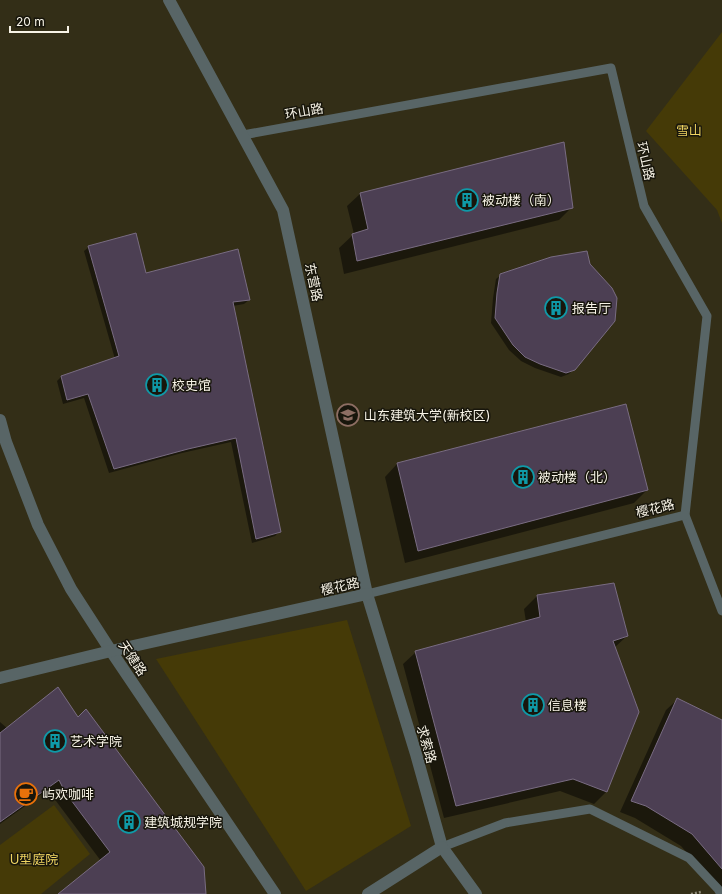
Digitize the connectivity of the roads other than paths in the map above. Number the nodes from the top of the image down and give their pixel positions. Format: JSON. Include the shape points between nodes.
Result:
{"nodes":[{"id":1,"x":169,"y":0,"type":"edge"},
{"id":2,"x":243,"y":135,"type":"junction"},
{"id":3,"x":0,"y":420,"type":"edge"},
{"id":4,"x":685,"y":515,"type":"junction"},
{"id":5,"x":368,"y":594,"type":"junction"},
{"id":6,"x":722,"y":611,"type":"edge"},
{"id":7,"x":111,"y":651,"type":"junction"},
{"id":8,"x":0,"y":678,"type":"edge"},
{"id":9,"x":442,"y":847,"type":"junction"},
{"id":10,"x":275,"y":894,"type":"edge"},
{"id":11,"x":368,"y":894,"type":"edge"},
{"id":12,"x":476,"y":894,"type":"edge"},
{"id":13,"x":721,"y":894,"type":"edge"}],
"edges":[{"from":1,"to":2,"type":"street","name":"东营路"},
{"from":2,"to":4,"type":"lane","name":"环山路","via":[[612,68],[644,206],[707,316]]},
{"from":2,"to":5,"type":"street","name":"东营路","via":[[283,210]]},
{"from":3,"to":7,"type":"street","name":"天健路","via":[[38,525],[71,589]]},
{"from":4,"to":5,"type":"lane","name":"樱花路"},
{"from":4,"to":6,"type":"lane","name":"环山路"},
{"from":5,"to":7,"type":"street","name":"樱花路"},
{"from":5,"to":9,"type":"street","name":"求索路"},
{"from":7,"to":8,"type":"street","name":"樱花路"},
{"from":7,"to":10,"type":"street","name":"天健路"},
{"from":9,"to":11,"type":"street"},
{"from":9,"to":12,"type":"street","name":"求索路"},
{"from":9,"to":13,"type":"lane","via":[[505,823],[590,809],[688,858]]}]}
